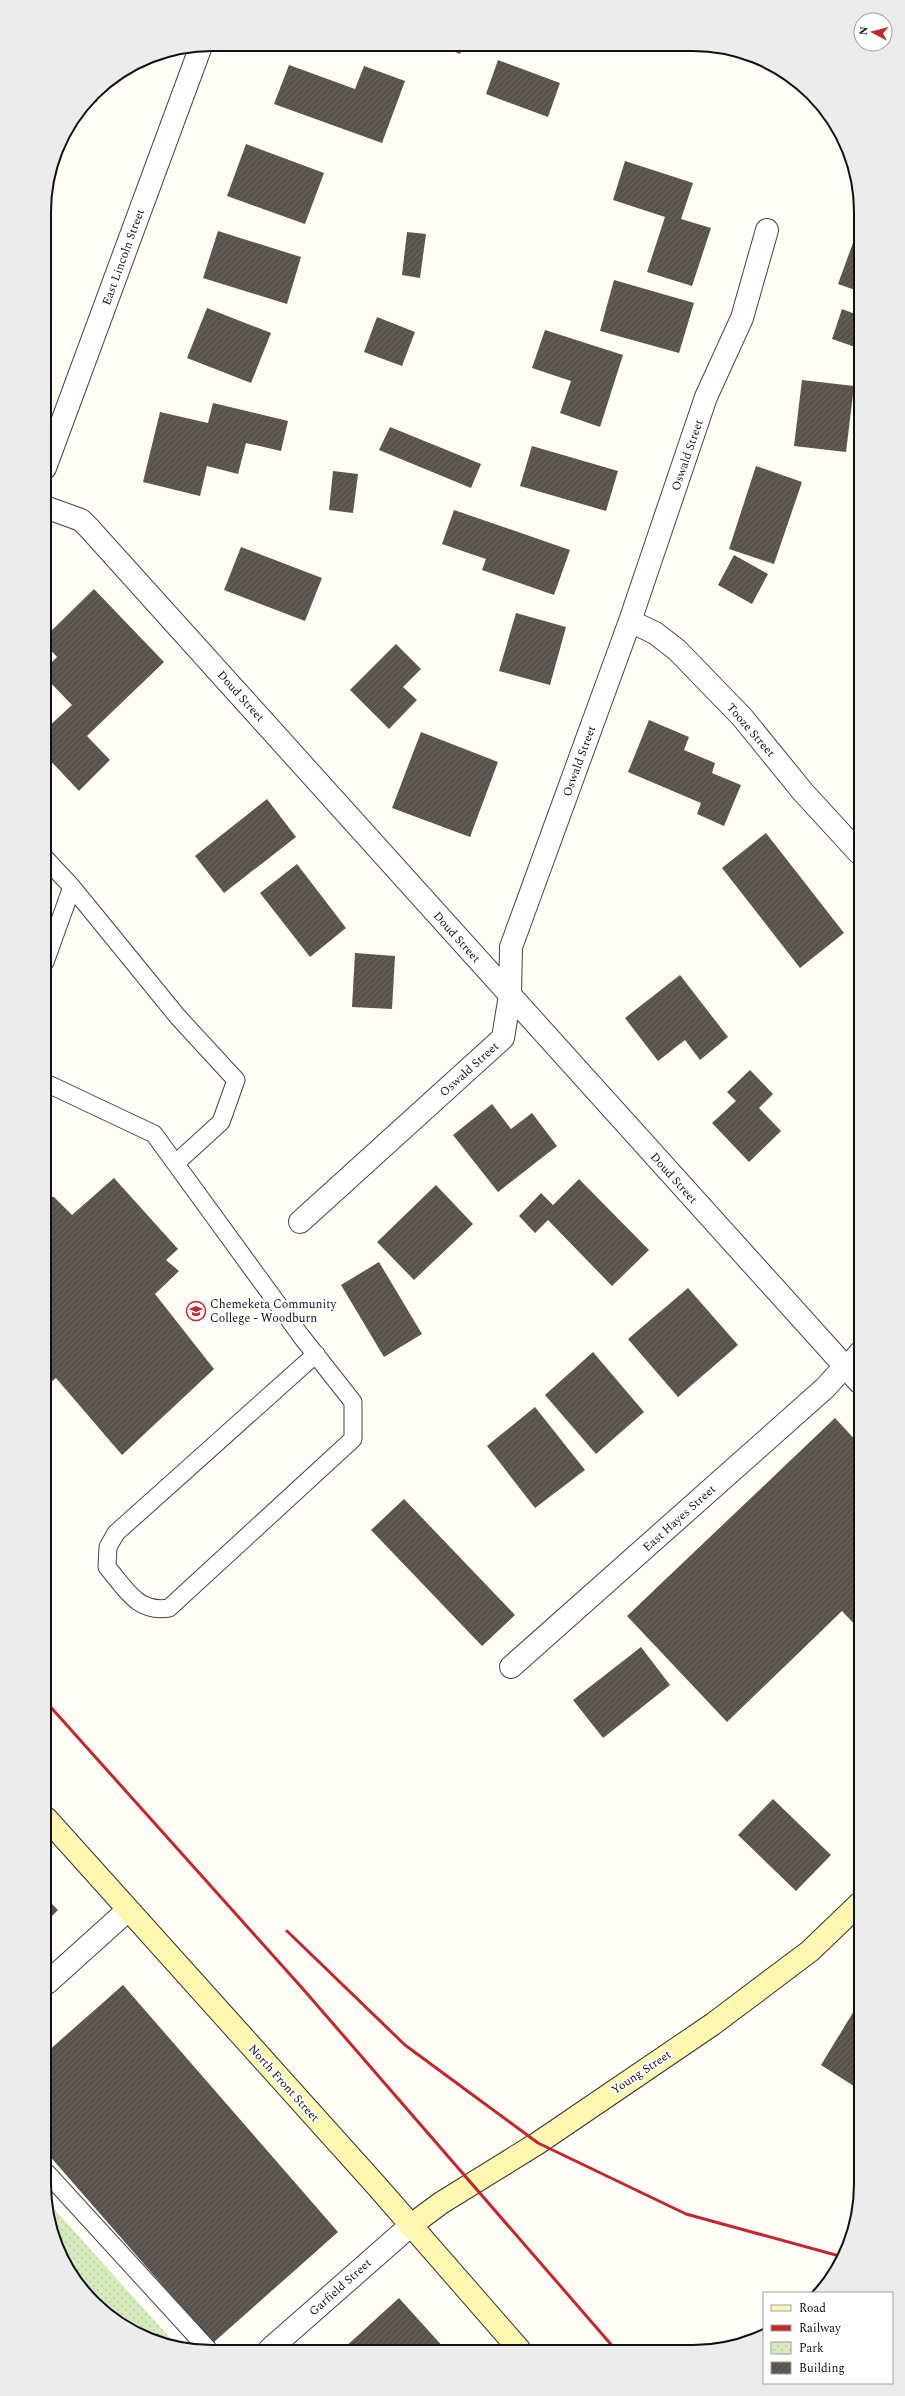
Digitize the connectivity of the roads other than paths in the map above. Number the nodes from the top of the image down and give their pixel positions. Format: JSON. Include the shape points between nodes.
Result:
{"nodes":[{"id":1,"x":199,"y":51,"type":"edge"},
{"id":2,"x":767,"y":230,"type":"dead end"},
{"id":3,"x":51,"y":452,"type":"edge"},
{"id":4,"x":51,"y":509,"type":"edge"},
{"id":5,"x":630,"y":622,"type":"junction"},
{"id":6,"x":854,"y":848,"type":"edge"},
{"id":7,"x":51,"y":864,"type":"edge"},
{"id":8,"x":72,"y":887,"type":"junction"},
{"id":9,"x":51,"y":948,"type":"edge"},
{"id":10,"x":510,"y":995,"type":"junction"},
{"id":11,"x":51,"y":1085,"type":"edge"},
{"id":12,"x":176,"y":1163,"type":"junction"},
{"id":13,"x":300,"y":1222,"type":"dead end"},
{"id":14,"x":316,"y":1354,"type":"junction"},
{"id":15,"x":854,"y":1356,"type":"edge"},
{"id":16,"x":845,"y":1366,"type":"junction"},
{"id":17,"x":854,"y":1376,"type":"edge"},
{"id":18,"x":511,"y":1667,"type":"dead end"},
{"id":19,"x":51,"y":1823,"type":"edge"},
{"id":20,"x":854,"y":1909,"type":"edge"},
{"id":21,"x":128,"y":1910,"type":"junction"},
{"id":22,"x":51,"y":1979,"type":"edge"},
{"id":23,"x":51,"y":2177,"type":"edge"},
{"id":24,"x":410,"y":2226,"type":"junction"},
{"id":25,"x":204,"y":2345,"type":"edge"},
{"id":26,"x":275,"y":2345,"type":"edge"},
{"id":27,"x":514,"y":2345,"type":"edge"}],
"edges":[{"from":1,"to":3,"type":"street","name":"East Lincoln Street"},
{"from":2,"to":5,"type":"street","name":"Oswald Street","via":[[742,318],[706,397]]},
{"from":4,"to":10,"type":"street","name":"Doud Street","via":[[82,520]]},
{"from":5,"to":6,"type":"street","name":"Tooze Street","via":[[655,633],[677,650],[742,717],[803,792]]},
{"from":5,"to":10,"type":"street","name":"Oswald Street","via":[[511,948]]},
{"from":7,"to":8,"type":"lane"},
{"from":8,"to":9,"type":"lane"},
{"from":8,"to":12,"type":"lane","via":[[178,1017],[236,1080],[221,1122]]},
{"from":10,"to":13,"type":"street","name":"Oswald Street","via":[[503,1038]]},
{"from":10,"to":16,"type":"street","name":"Doud Street"},
{"from":11,"to":12,"type":"lane","via":[[154,1134]]},
{"from":12,"to":14,"type":"lane"},
{"from":14,"to":14,"type":"lane","via":[[353,1402],[353,1439],[169,1608],[155,1610],[139,1604],[107,1567],[108,1547],[116,1533]]},
{"from":15,"to":16,"type":"lane"},
{"from":16,"to":17,"type":"street","name":"Doud Street"},
{"from":16,"to":18,"type":"street","name":"East Hayes Street","via":[[825,1388]]},
{"from":19,"to":21,"type":"main road","name":"North Front Street"},
{"from":20,"to":24,"type":"main road","name":"Young Street","via":[[810,1950],[713,2024]]},
{"from":21,"to":22,"type":"street"},
{"from":21,"to":24,"type":"main road","name":"North Front Street"},
{"from":23,"to":25,"type":"lane"},
{"from":24,"to":26,"type":"street","name":"Garfield Street"},
{"from":24,"to":27,"type":"main road","name":"North Front Street"}]}
